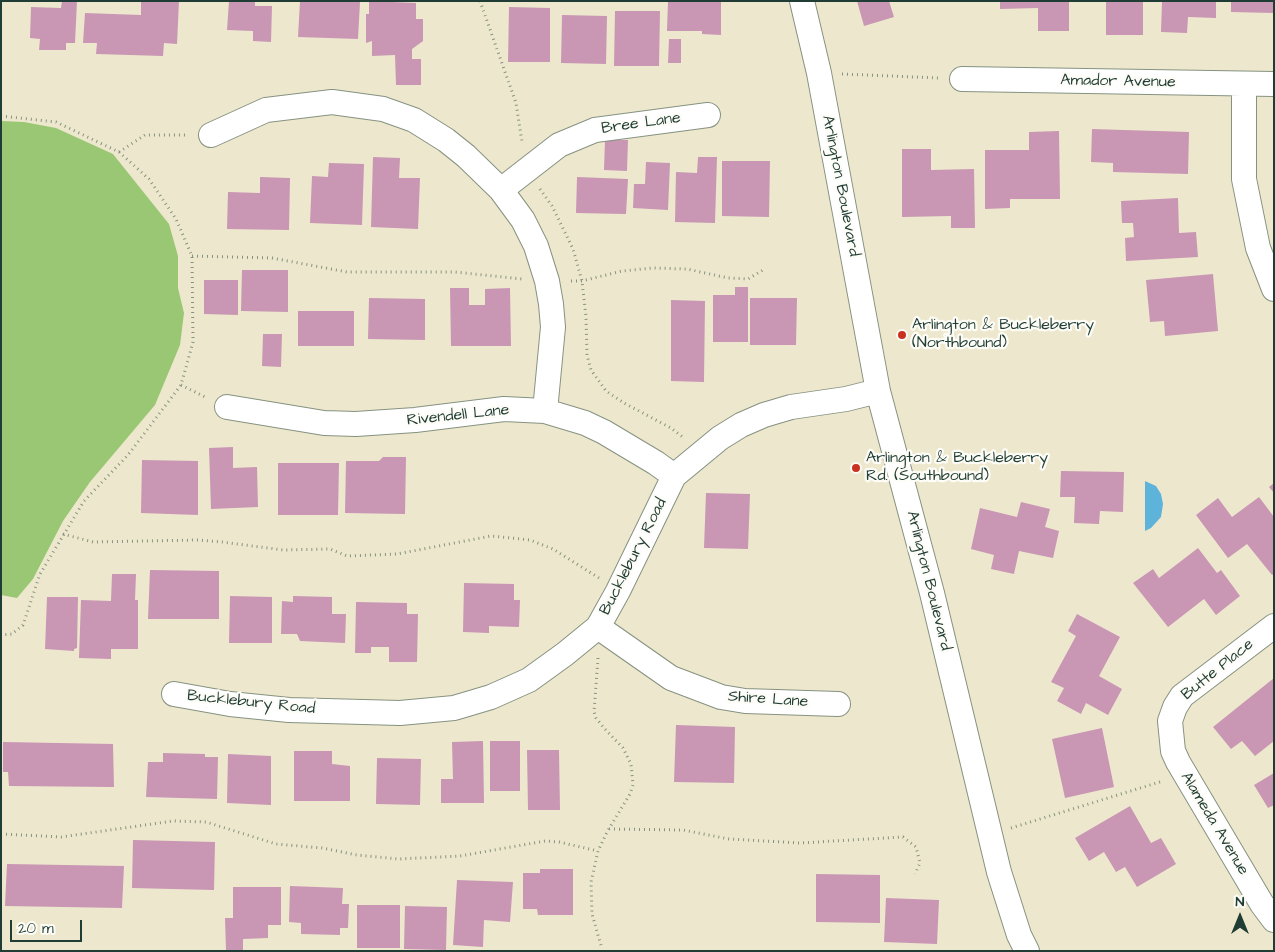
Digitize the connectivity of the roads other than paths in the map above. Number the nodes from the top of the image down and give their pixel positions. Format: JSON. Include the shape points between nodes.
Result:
{"nodes":[{"id":1,"x":802,"y":1,"type":"edge"},
{"id":2,"x":962,"y":79,"type":"road end"},
{"id":3,"x":1244,"y":84,"type":"junction"},
{"id":4,"x":1274,"y":84,"type":"edge"},
{"id":5,"x":708,"y":116,"type":"dead end"},
{"id":6,"x":212,"y":135,"type":"road end"},
{"id":7,"x":501,"y":190,"type":"junction"},
{"id":8,"x":1274,"y":289,"type":"edge"},
{"id":9,"x":878,"y":391,"type":"junction"},
{"id":10,"x":227,"y":407,"type":"dead end"},
{"id":11,"x":545,"y":411,"type":"junction"},
{"id":12,"x":674,"y":476,"type":"junction"},
{"id":13,"x":1274,"y":626,"type":"edge"},
{"id":14,"x":598,"y":627,"type":"junction"},
{"id":15,"x":174,"y":694,"type":"dead end"},
{"id":16,"x":838,"y":704,"type":"dead end"},
{"id":17,"x":1170,"y":721,"type":"joint"},
{"id":18,"x":1274,"y":920,"type":"edge"},
{"id":19,"x":1027,"y":951,"type":"edge"}],
"edges":[{"from":1,"to":9,"type":"street","name":"Arlington Boulevard","via":[[819,73]]},
{"from":2,"to":3,"type":"street","name":"Amador Avenue"},
{"from":3,"to":4,"type":"street","name":"Amador Avenue"},
{"from":3,"to":8,"type":"street","via":[[1244,179],[1258,248]]},
{"from":5,"to":7,"type":"street","name":"Bree Lane","via":[[595,130],[559,145]]},
{"from":6,"to":7,"type":"street","via":[[266,110],[332,102],[383,110],[414,120],[446,140]]},
{"from":7,"to":11,"type":"street","via":[[532,237],[547,281],[553,327]]},
{"from":9,"to":12,"type":"street","name":"Bucklebury Road","via":[[764,415],[720,438]]},
{"from":9,"to":19,"type":"street","name":"Arlington Boulevard","via":[[932,593],[989,835],[1019,935]]},
{"from":10,"to":11,"type":"street","name":"Rivendell Lane","via":[[324,423],[356,424],[504,409]]},
{"from":11,"to":12,"type":"street","name":"Rivendell Lane","via":[[604,432]]},
{"from":12,"to":14,"type":"street","name":"Bucklebury Road"},
{"from":13,"to":17,"type":"street","name":"Butte Place","via":[[1182,696]]},
{"from":14,"to":15,"type":"street","name":"Bucklebury Road","via":[[529,680],[491,697],[454,708],[400,713],[290,710]]},
{"from":14,"to":16,"type":"street","name":"Shire Lane","via":[[670,678],[713,695],[745,701]]},
{"from":17,"to":18,"type":"street","name":"Alameda Avenue","via":[[1173,751],[1185,774]]}]}
